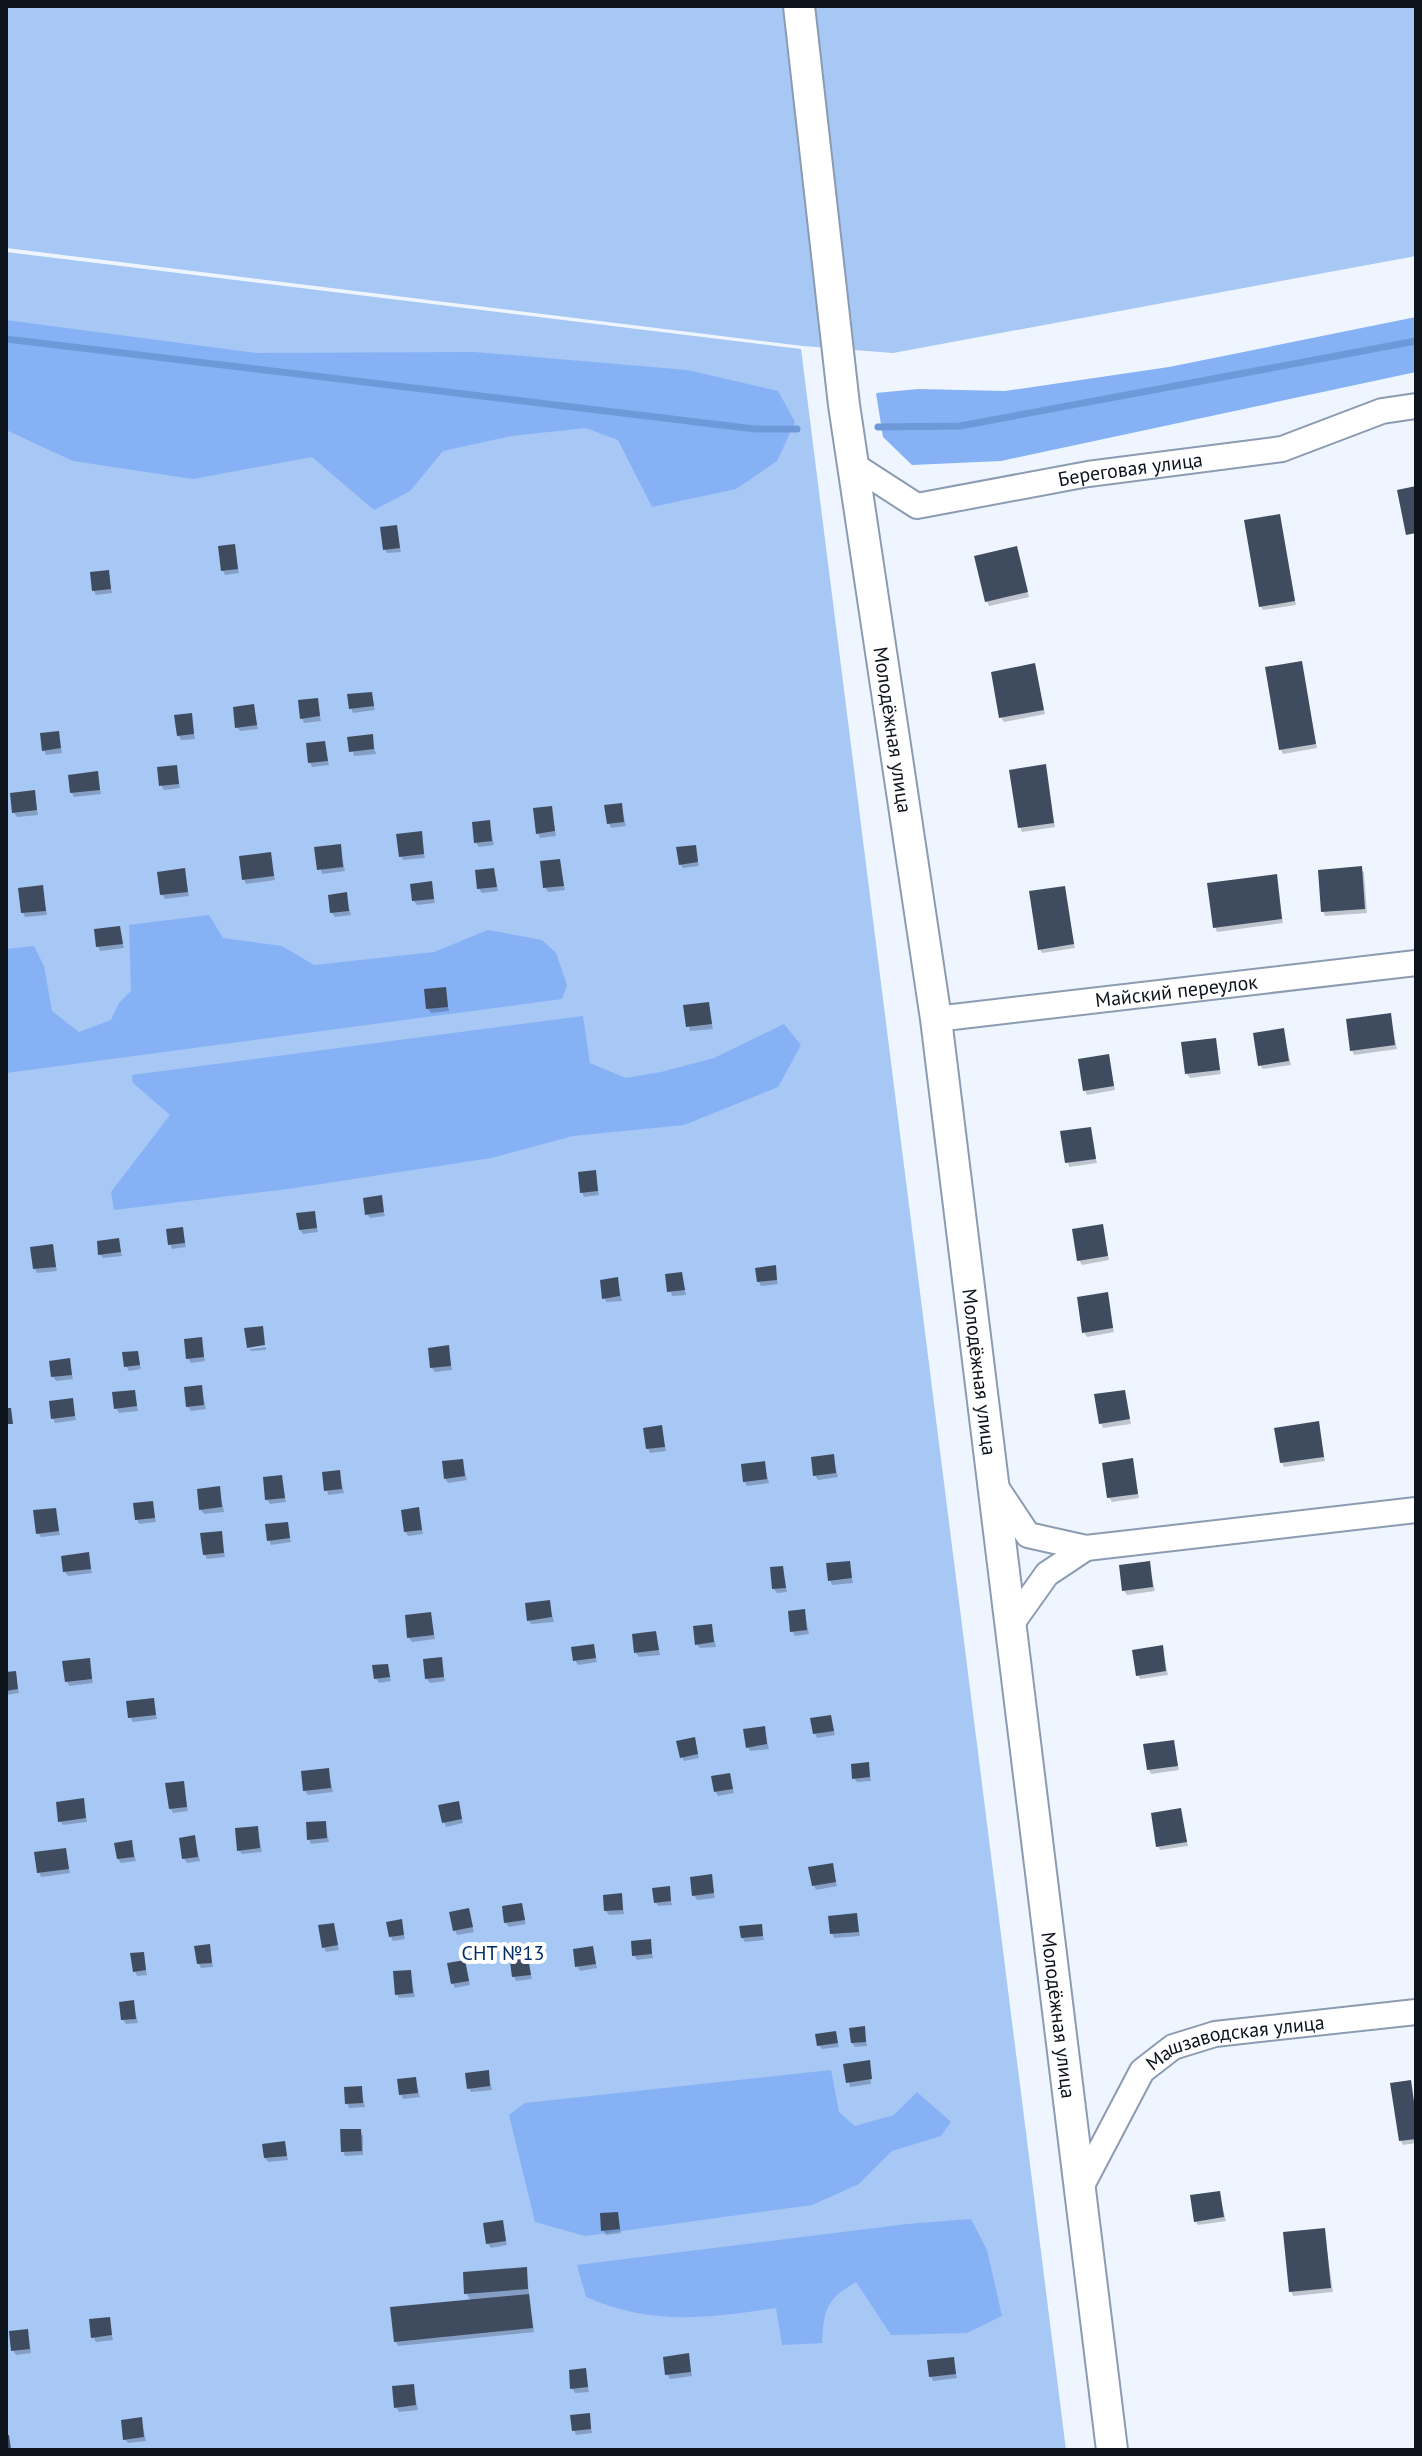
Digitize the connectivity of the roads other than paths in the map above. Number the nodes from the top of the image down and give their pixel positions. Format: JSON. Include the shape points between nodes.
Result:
{"nodes":[{"id":1,"x":799,"y":6,"type":"edge"},
{"id":2,"x":1416,"y":406,"type":"edge"},
{"id":3,"x":852,"y":464,"type":"junction"},
{"id":4,"x":1416,"y":963,"type":"edge"},
{"id":5,"x":936,"y":1019,"type":"junction"},
{"id":6,"x":993,"y":1482,"type":"junction"},
{"id":7,"x":1416,"y":1510,"type":"edge"},
{"id":8,"x":1086,"y":1548,"type":"junction"},
{"id":9,"x":1010,"y":1626,"type":"junction"},
{"id":10,"x":1416,"y":2012,"type":"edge"},
{"id":11,"x":1080,"y":2189,"type":"junction"},
{"id":12,"x":1112,"y":2450,"type":"edge"}],
"edges":[{"from":1,"to":3,"type":"street","name":"Молодёжная улица"},
{"from":2,"to":3,"type":"street","name":"Береговая улица","via":[[1382,411],[1282,449],[1088,474],[917,506]]},
{"from":3,"to":5,"type":"street","name":"Молодёжная улица"},
{"from":4,"to":5,"type":"street","name":"Майский переулок"},
{"from":5,"to":6,"type":"street","name":"Молодёжная улица"},
{"from":6,"to":8,"type":"street","via":[[1028,1535]]},
{"from":6,"to":9,"type":"street","name":"Молодёжная улица"},
{"from":7,"to":8,"type":"street"},
{"from":8,"to":9,"type":"street","via":[[1047,1574]]},
{"from":9,"to":11,"type":"street","name":"Молодёжная улица"},
{"from":10,"to":11,"type":"street","name":"Машзаводская улица","via":[[1215,2034],[1173,2047],[1142,2071]]},
{"from":11,"to":12,"type":"street","name":"Молодёжная улица"}]}
